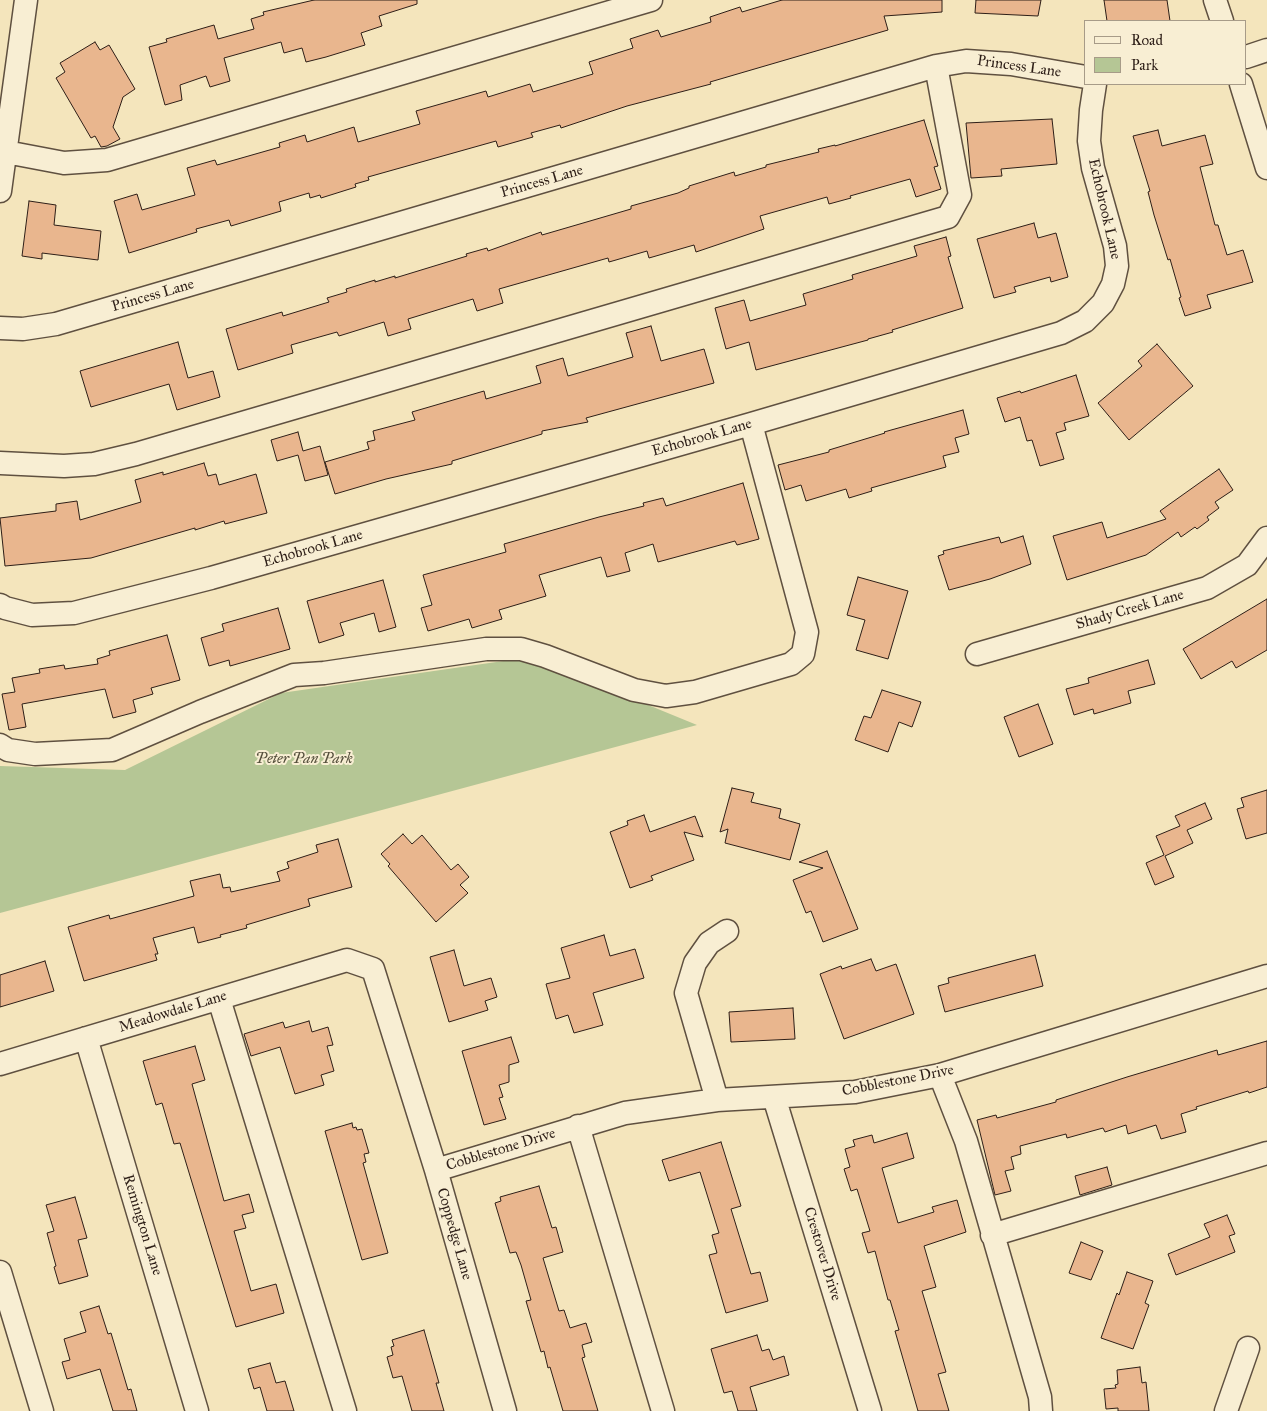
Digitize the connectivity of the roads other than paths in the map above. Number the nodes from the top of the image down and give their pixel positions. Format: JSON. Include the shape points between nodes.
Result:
{"nodes":[{"id":1,"x":26,"y":0,"type":"edge"},
{"id":2,"x":651,"y":0,"type":"edge"},
{"id":3,"x":1215,"y":0,"type":"edge"},
{"id":4,"x":1222,"y":20,"type":"edge"},
{"id":5,"x":1267,"y":50,"type":"edge"},
{"id":6,"x":1247,"y":57,"type":"edge"},
{"id":7,"x":936,"y":66,"type":"junction"},
{"id":8,"x":1084,"y":77,"type":"edge"},
{"id":9,"x":1095,"y":85,"type":"edge"},
{"id":10,"x":1241,"y":85,"type":"edge"},
{"id":11,"x":6,"y":152,"type":"junction"},
{"id":12,"x":1267,"y":168,"type":"edge"},
{"id":13,"x":0,"y":191,"type":"edge"},
{"id":14,"x":0,"y":328,"type":"edge"},
{"id":15,"x":751,"y":424,"type":"junction"},
{"id":16,"x":0,"y":463,"type":"edge"},
{"id":17,"x":1267,"y":538,"type":"edge"},
{"id":18,"x":0,"y":605,"type":"edge"},
{"id":19,"x":977,"y":654,"type":"dead end"},
{"id":20,"x":0,"y":745,"type":"edge"},
{"id":21,"x":727,"y":931,"type":"dead end"},
{"id":22,"x":347,"y":960,"type":"joint"},
{"id":23,"x":1267,"y":976,"type":"edge"},
{"id":24,"x":219,"y":998,"type":"junction"},
{"id":25,"x":86,"y":1038,"type":"junction"},
{"id":26,"x":0,"y":1064,"type":"edge"},
{"id":27,"x":940,"y":1075,"type":"junction"},
{"id":28,"x":774,"y":1097,"type":"junction"},
{"id":29,"x":717,"y":1100,"type":"junction"},
{"id":30,"x":578,"y":1126,"type":"junction"},
{"id":31,"x":1267,"y":1153,"type":"edge"},
{"id":32,"x":436,"y":1170,"type":"junction"},
{"id":33,"x":992,"y":1234,"type":"junction"},
{"id":34,"x":0,"y":1272,"type":"edge"},
{"id":35,"x":1248,"y":1348,"type":"dead end"},
{"id":36,"x":42,"y":1411,"type":"edge"},
{"id":37,"x":197,"y":1411,"type":"edge"},
{"id":38,"x":345,"y":1411,"type":"edge"},
{"id":39,"x":505,"y":1411,"type":"edge"},
{"id":40,"x":663,"y":1411,"type":"edge"},
{"id":41,"x":870,"y":1411,"type":"edge"},
{"id":42,"x":1041,"y":1411,"type":"edge"},
{"id":43,"x":1226,"y":1411,"type":"edge"}],
"edges":[{"from":1,"to":11,"type":"street"},
{"from":2,"to":11,"type":"street","via":[[107,160],[64,163]]},
{"from":3,"to":4,"type":"street"},
{"from":5,"to":6,"type":"street"},
{"from":7,"to":8,"type":"street","name":"Princess Lane","via":[[975,61]]},
{"from":7,"to":14,"type":"street","name":"Princess Lane","via":[[56,324],[23,329]]},
{"from":7,"to":16,"type":"street","via":[[960,195],[948,217],[136,454],[94,464],[64,466]]},
{"from":9,"to":15,"type":"street","name":"Echobrook Lane","via":[[1089,141],[1118,266],[1103,303],[1085,321],[1061,333]]},
{"from":10,"to":12,"type":"street"},
{"from":11,"to":13,"type":"street"},
{"from":15,"to":18,"type":"street","name":"Echobrook Lane","via":[[211,578],[74,612],[32,615]]},
{"from":15,"to":20,"type":"street","via":[[807,632],[803,654],[791,664],[695,692],[666,696],[634,690],[521,649],[486,649],[294,675],[112,750],[35,754],[8,750]]},
{"from":17,"to":19,"type":"street","name":"Shady Creek Lane","via":[[1246,565],[1207,588]]},
{"from":21,"to":29,"type":"street","via":[[709,943],[695,963],[686,993]]},
{"from":22,"to":24,"type":"street","name":"Meadowdale Lane"},
{"from":22,"to":32,"type":"street","name":"Coppedge Lane","via":[[373,969]]},
{"from":23,"to":27,"type":"street","name":"Cobblestone Drive"},
{"from":24,"to":25,"type":"street","name":"Meadowdale Lane"},
{"from":24,"to":38,"type":"street"},
{"from":25,"to":26,"type":"street","name":"Meadowdale Lane"},
{"from":25,"to":37,"type":"street","name":"Remington Lane"},
{"from":27,"to":28,"type":"street","name":"Cobblestone Drive","via":[[855,1092]]},
{"from":27,"to":33,"type":"street","via":[[966,1141]]},
{"from":28,"to":29,"type":"street","name":"Cobblestone Drive"},
{"from":28,"to":41,"type":"street","name":"Crestover Drive"},
{"from":29,"to":30,"type":"street","name":"Cobblestone Drive","via":[[624,1114]]},
{"from":30,"to":32,"type":"street","name":"Cobblestone Drive"},
{"from":30,"to":40,"type":"street"},
{"from":31,"to":33,"type":"street"},
{"from":32,"to":39,"type":"street","name":"Coppedge Lane"},
{"from":33,"to":42,"type":"street","via":[[1040,1397]]},
{"from":34,"to":36,"type":"street"},
{"from":35,"to":43,"type":"street"}]}
